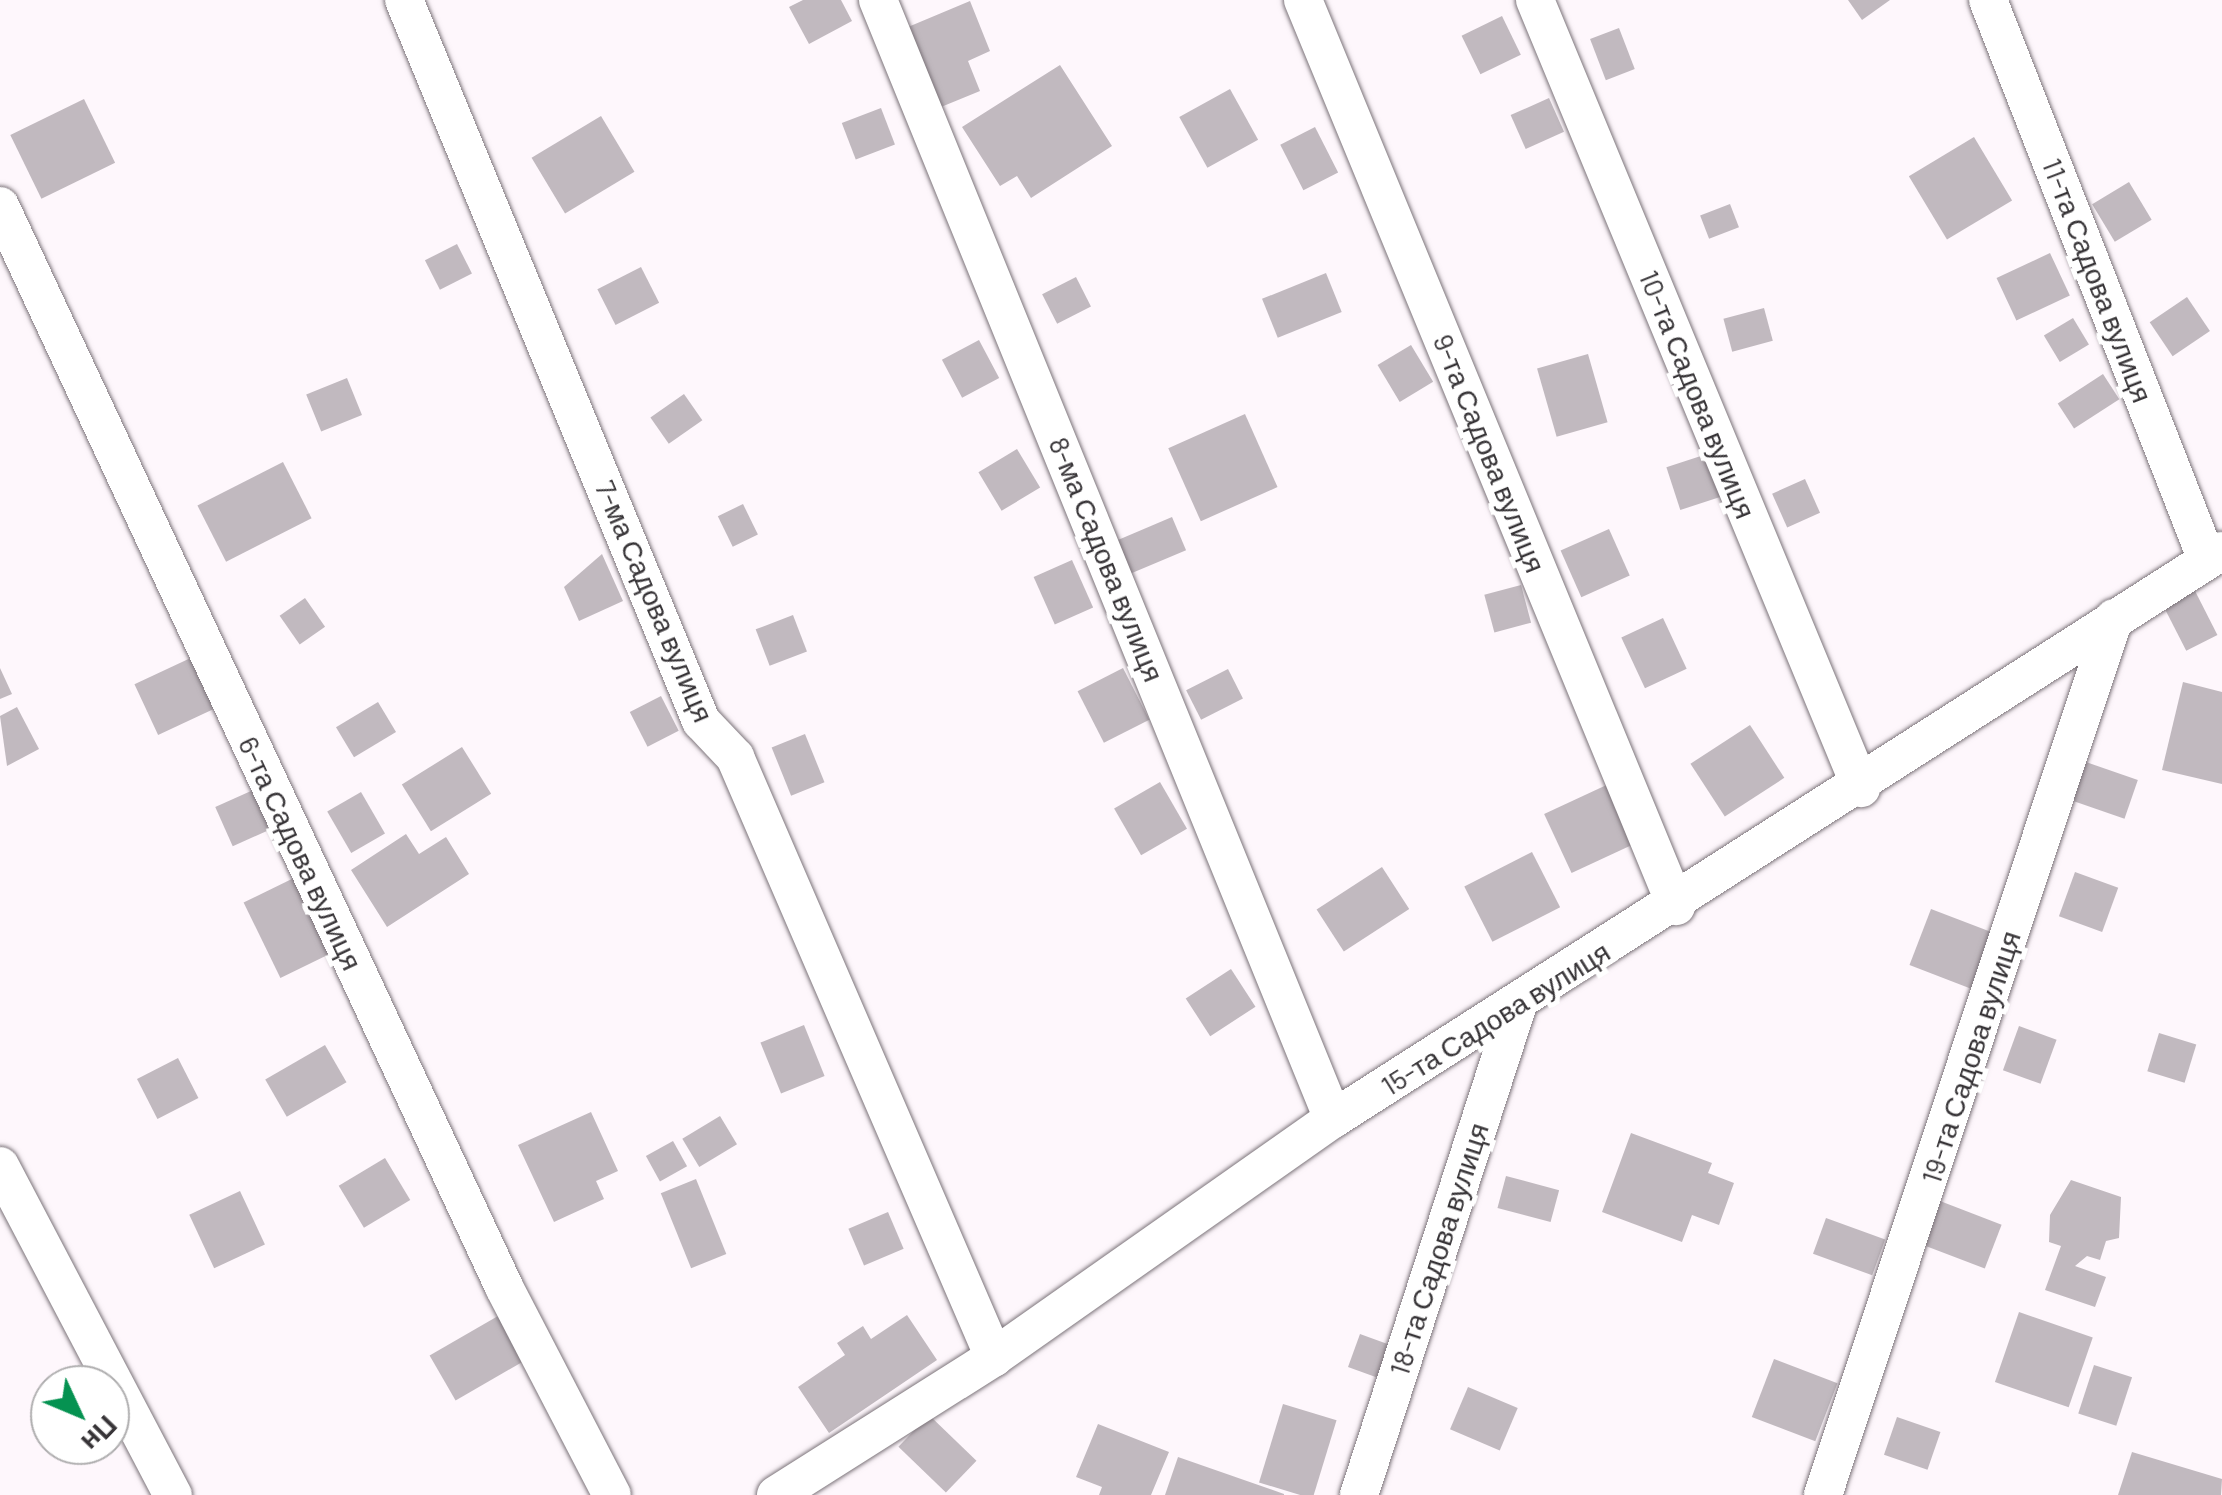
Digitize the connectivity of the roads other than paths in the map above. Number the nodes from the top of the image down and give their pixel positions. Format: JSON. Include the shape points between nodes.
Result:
{"nodes":[{"id":1,"x":404,"y":0,"type":"edge"},
{"id":2,"x":878,"y":0,"type":"edge"},
{"id":3,"x":1303,"y":0,"type":"edge"},
{"id":4,"x":1536,"y":0,"type":"edge"},
{"id":5,"x":1988,"y":0,"type":"edge"},
{"id":6,"x":0,"y":206,"type":"edge"},
{"id":7,"x":2215,"y":555,"type":"edge"},
{"id":8,"x":2114,"y":618,"type":"junction"},
{"id":9,"x":1861,"y":788,"type":"junction"},
{"id":10,"x":1676,"y":906,"type":"junction"},
{"id":11,"x":1518,"y":1004,"type":"junction"},
{"id":12,"x":1333,"y":1119,"type":"junction"},
{"id":13,"x":0,"y":1166,"type":"edge"},
{"id":14,"x":994,"y":1357,"type":"junction"},
{"id":15,"x":173,"y":1495,"type":"edge"},
{"id":16,"x":612,"y":1495,"type":"edge"},
{"id":17,"x":776,"y":1495,"type":"edge"},
{"id":18,"x":1359,"y":1495,"type":"edge"},
{"id":19,"x":1823,"y":1495,"type":"edge"}],
"edges":[{"from":1,"to":14,"type":"street","name":"7-ма Садова вулиця","via":[[701,721],[735,757]]},
{"from":2,"to":12,"type":"street","name":"8-ма Садова вулиця"},
{"from":3,"to":10,"type":"street","name":"9-та Садова вулиця"},
{"from":4,"to":9,"type":"street","name":"10-та Садова вулиця"},
{"from":5,"to":7,"type":"street","name":"11-та Садова вулиця"},
{"from":6,"to":16,"type":"street","name":"6-та Садова вулиця","via":[[504,1286]]},
{"from":7,"to":8,"type":"street","name":"15-та Садова вулиця"},
{"from":8,"to":9,"type":"street","name":"15-та Садова вулиця"},
{"from":8,"to":19,"type":"street","name":"19-та Садова вулиця"},
{"from":9,"to":10,"type":"street","name":"15-та Садова вулиця"},
{"from":10,"to":11,"type":"street","name":"15-та Садова вулиця"},
{"from":11,"to":12,"type":"street","name":"15-та Садова вулиця"},
{"from":11,"to":18,"type":"street","name":"18-та Садова вулиця"},
{"from":12,"to":14,"type":"street","name":"15-та Садова вулиця"},
{"from":13,"to":15,"type":"street"},
{"from":14,"to":17,"type":"street","name":"15-та Садова вулиця"}]}
